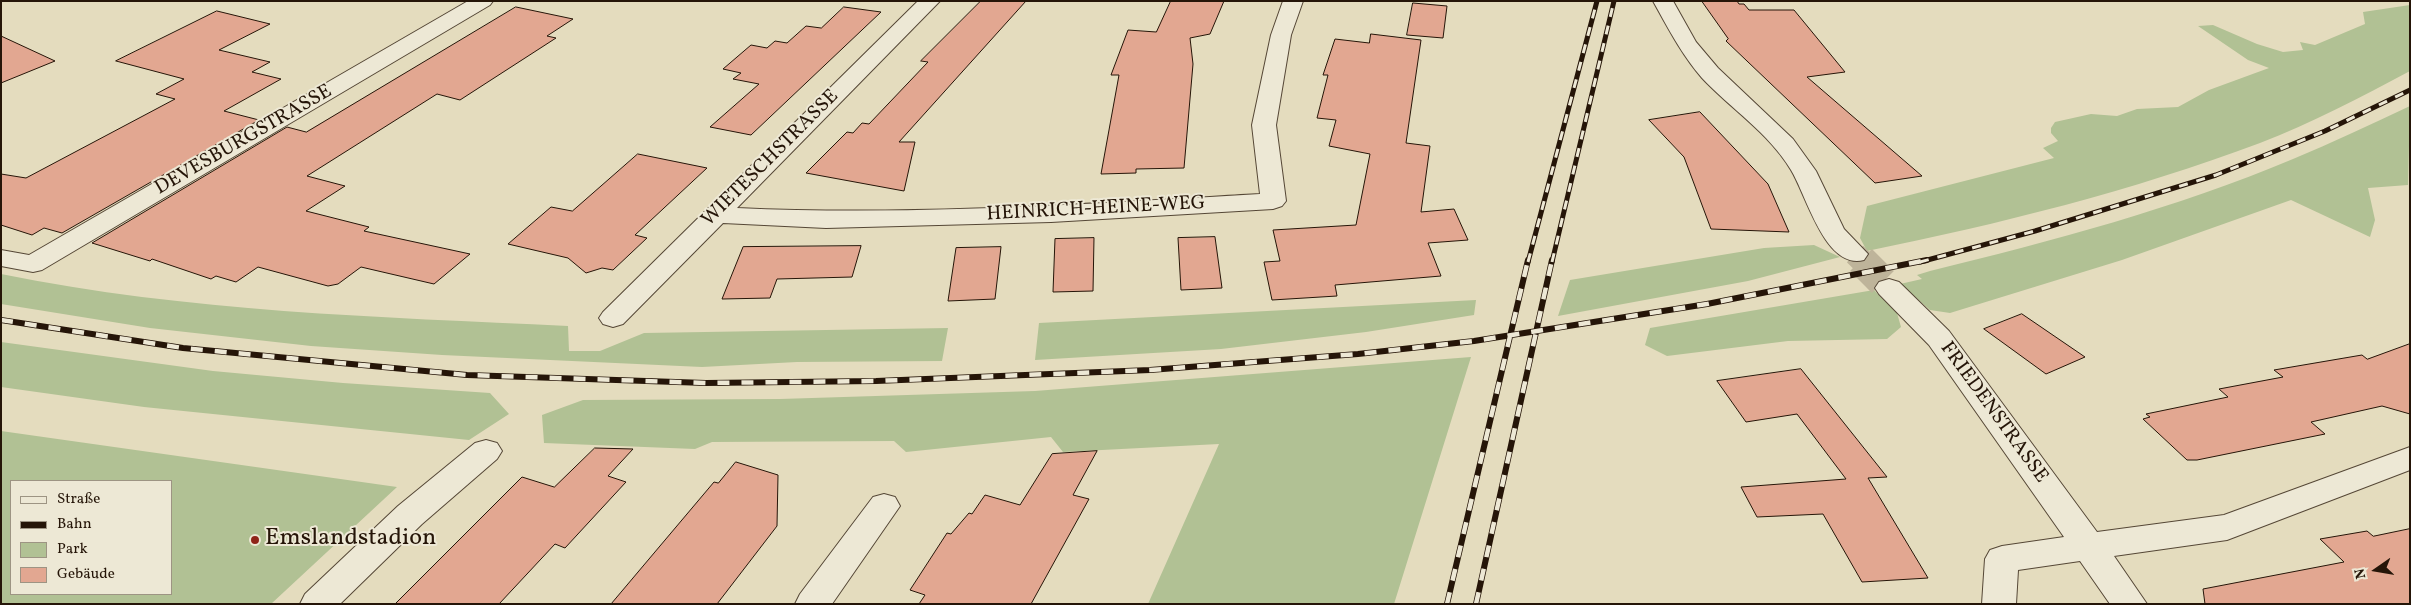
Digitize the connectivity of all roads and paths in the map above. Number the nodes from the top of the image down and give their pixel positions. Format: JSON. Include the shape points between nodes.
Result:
{"nodes":[{"id":1,"x":483,"y":1,"type":"edge"},
{"id":2,"x":930,"y":1,"type":"edge"},
{"id":3,"x":1293,"y":1,"type":"edge"},
{"id":4,"x":1663,"y":1,"type":"edge"},
{"id":5,"x":714,"y":214,"type":"junction"},
{"id":6,"x":1855,"y":254,"type":"tunnel mouth"},
{"id":7,"x":1,"y":258,"type":"edge"},
{"id":8,"x":1889,"y":288,"type":"tunnel mouth"},
{"id":9,"x":613,"y":318,"type":"dead end"},
{"id":10,"x":486,"y":451,"type":"dead end"},
{"id":11,"x":2410,"y":458,"type":"edge"},
{"id":12,"x":884,"y":506,"type":"dead end"},
{"id":13,"x":2089,"y":545,"type":"junction"},
{"id":14,"x":317,"y":604,"type":"edge"},
{"id":15,"x":812,"y":604,"type":"edge"},
{"id":16,"x":1999,"y":604,"type":"edge"},
{"id":17,"x":2130,"y":604,"type":"edge"}],
"edges":[{"from":1,"to":7,"type":"street","name":"DEVESBURGSTRASSE","via":[[33,264]]},
{"from":2,"to":5,"type":"street","name":"WIETESCHSTRASSE"},
{"from":3,"to":5,"type":"street","name":"HEINRICH-HEINE-WEG","via":[[1281,36],[1264,125],[1273,201],[1051,214],[826,220]]},
{"from":4,"to":6,"type":"street","via":[[1687,44],[1710,73],[1785,144],[1804,171],[1833,232]]},
{"from":5,"to":9,"type":"street","name":"WIETESCHSTRASSE"},
{"from":8,"to":13,"type":"street","name":"FRIEDENSTRASSE","via":[[1939,338]]},
{"from":10,"to":14,"type":"street","via":[[410,516]]},
{"from":11,"to":13,"type":"street","via":[[2227,527]]},
{"from":12,"to":15,"type":"street"},
{"from":13,"to":16,"type":"street","via":[[2002,560]]},
{"from":13,"to":17,"type":"street","name":"FRIEDENSTRASSE"}]}
